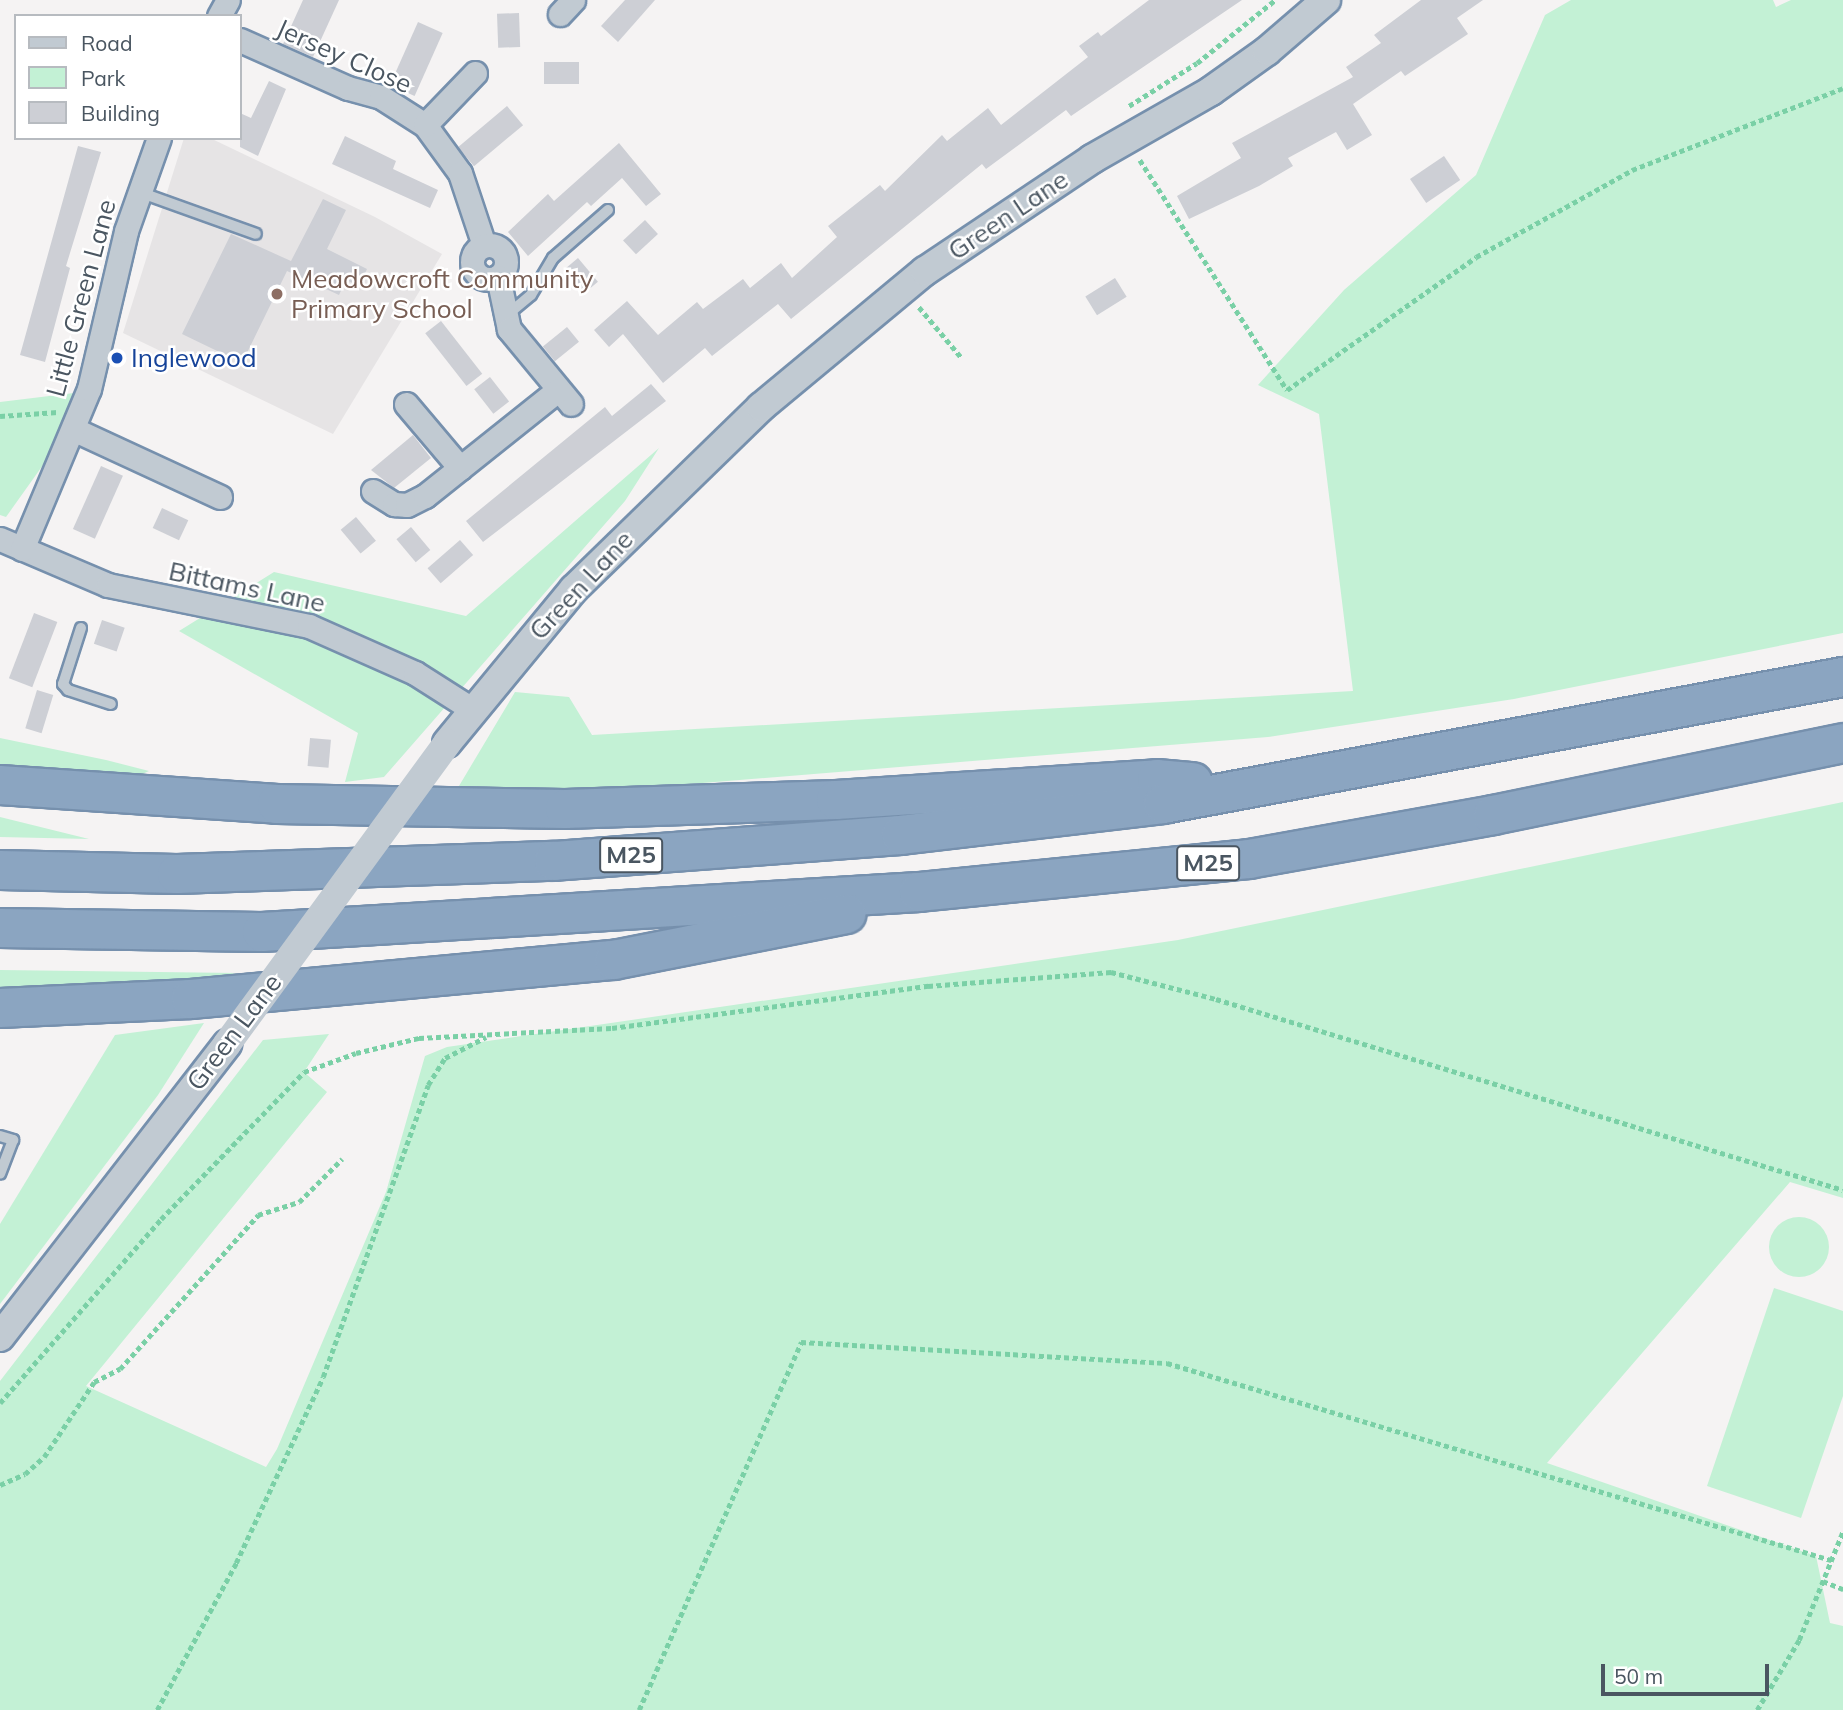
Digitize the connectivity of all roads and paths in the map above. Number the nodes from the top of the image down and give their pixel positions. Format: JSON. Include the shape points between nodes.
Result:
{"nodes":[{"id":1,"x":1275,"y":0,"type":"edge"},
{"id":2,"x":1326,"y":0,"type":"edge"},
{"id":3,"x":242,"y":41,"type":"edge"},
{"id":4,"x":475,"y":73,"type":"dead end"},
{"id":5,"x":1843,"y":88,"type":"edge"},
{"id":6,"x":1120,"y":113,"type":"dead end"},
{"id":7,"x":425,"y":125,"type":"junction"},
{"id":8,"x":158,"y":140,"type":"edge"},
{"id":9,"x":1139,"y":158,"type":"dead end"},
{"id":10,"x":139,"y":192,"type":"junction"},
{"id":11,"x":608,"y":210,"type":"dead end"},
{"id":12,"x":256,"y":234,"type":"dead end"},
{"id":13,"x":910,"y":278,"type":"junction"},
{"id":14,"x":504,"y":317,"type":"junction"},
{"id":15,"x":961,"y":357,"type":"dead end"},
{"id":16,"x":406,"y":404,"type":"dead end"},
{"id":17,"x":0,"y":415,"type":"edge"},
{"id":18,"x":77,"y":420,"type":"junction"},
{"id":19,"x":460,"y":468,"type":"junction"},
{"id":20,"x":373,"y":491,"type":"dead end"},
{"id":21,"x":220,"y":497,"type":"dead end"},
{"id":22,"x":0,"y":538,"type":"edge"},
{"id":23,"x":22,"y":549,"type":"junction"},
{"id":24,"x":81,"y":628,"type":"dead end"},
{"id":25,"x":1843,"y":677,"type":"edge"},
{"id":26,"x":111,"y":704,"type":"dead end"},
{"id":27,"x":473,"y":710,"type":"junction"},
{"id":28,"x":1843,"y":743,"type":"edge"},
{"id":29,"x":0,"y":785,"type":"edge"},
{"id":30,"x":1258,"y":788,"type":"junction"},
{"id":31,"x":0,"y":870,"type":"edge"},
{"id":32,"x":919,"y":892,"type":"junction"},
{"id":33,"x":0,"y":928,"type":"edge"},
{"id":34,"x":0,"y":1008,"type":"edge"},
{"id":35,"x":490,"y":1035,"type":"junction"},
{"id":36,"x":0,"y":1136,"type":"edge"},
{"id":37,"x":342,"y":1159,"type":"dead end"},
{"id":38,"x":0,"y":1174,"type":"edge"},
{"id":39,"x":1843,"y":1190,"type":"edge"},
{"id":40,"x":0,"y":1337,"type":"edge"},
{"id":41,"x":0,"y":1403,"type":"edge"},
{"id":42,"x":0,"y":1485,"type":"edge"},
{"id":43,"x":1843,"y":1531,"type":"edge"},
{"id":44,"x":1831,"y":1560,"type":"junction"},
{"id":45,"x":1823,"y":1581,"type":"junction"},
{"id":46,"x":1843,"y":1589,"type":"edge"},
{"id":47,"x":156,"y":1710,"type":"edge"},
{"id":48,"x":639,"y":1710,"type":"edge"},
{"id":49,"x":1756,"y":1710,"type":"edge"}],
"edges":[{"from":1,"to":6,"type":"path","via":[[1197,64]]},
{"from":2,"to":13,"type":"street","name":"Green Lane","via":[[1220,85],[1092,159]]},
{"from":3,"to":7,"type":"street","name":"Jersey Close","via":[[348,88],[381,97]]},
{"from":4,"to":7,"type":"street","name":"Jersey Close"},
{"from":5,"to":9,"type":"path","via":[[1632,170],[1476,257],[1287,390]]},
{"from":7,"to":14,"type":"street","name":"Jersey Close","via":[[460,173],[484,245],[500,248],[505,255],[504,271],[498,277]]},
{"from":8,"to":10,"type":"street","name":"Little Green Lane"},
{"from":10,"to":12,"type":"lane"},
{"from":10,"to":18,"type":"street","name":"Little Green Lane"},
{"from":11,"to":14,"type":"lane","via":[[553,258],[531,295]]},
{"from":13,"to":15,"type":"path"},
{"from":13,"to":27,"type":"street","name":"Green Lane","via":[[761,407],[625,537],[574,589]]},
{"from":14,"to":19,"type":"street","name":"Jersey Close","via":[[564,397]]},
{"from":16,"to":19,"type":"street"},
{"from":17,"to":18,"type":"path"},
{"from":18,"to":21,"type":"street","via":[[181,466]]},
{"from":18,"to":23,"type":"street","name":"Little Green Lane","via":[[35,508]]},
{"from":19,"to":20,"type":"street","name":"Jersey Close","via":[[407,505],[383,501]]},
{"from":22,"to":23,"type":"street","name":"Bittams Lane"},
{"from":23,"to":27,"type":"street","name":"Bittams Lane","via":[[108,585],[309,626],[415,673]]},
{"from":24,"to":26,"type":"lane","via":[[63,684]]},
{"from":25,"to":30,"type":"highway","number":"M25"},
{"from":27,"to":40,"type":"street","name":"Green Lane","bridge":true,"via":[[227,1044]]},
{"from":28,"to":32,"type":"highway","number":"M25","via":[[1493,815],[1249,859]]},
{"from":29,"to":30,"type":"highway","number":"M25","via":[[157,798],[474,809],[836,800],[1157,779]]},
{"from":30,"to":31,"type":"highway","number":"M25","via":[[901,835],[554,860],[177,874]]},
{"from":32,"to":33,"type":"highway","number":"M25","via":[[262,932]]},
{"from":32,"to":34,"type":"highway","number":"M25","via":[[818,923],[614,960],[191,999]]},
{"from":35,"to":39,"type":"path","via":[[612,1028],[928,986],[1111,972],[1216,999]]},
{"from":35,"to":41,"type":"path","via":[[419,1038],[304,1072],[161,1219]]},
{"from":35,"to":47,"type":"path","via":[[445,1058],[428,1085],[323,1377],[236,1563]]},
{"from":36,"to":38,"type":"lane","via":[[13,1140]]},
{"from":37,"to":42,"type":"path","via":[[299,1202],[258,1215],[120,1369],[94,1382],[44,1457],[25,1474]]},
{"from":43,"to":44,"type":"path"},
{"from":44,"to":45,"type":"path"},
{"from":44,"to":48,"type":"path","via":[[1167,1363],[801,1342]]},
{"from":45,"to":46,"type":"path"},
{"from":45,"to":49,"type":"path","via":[[1799,1640]]}]}
